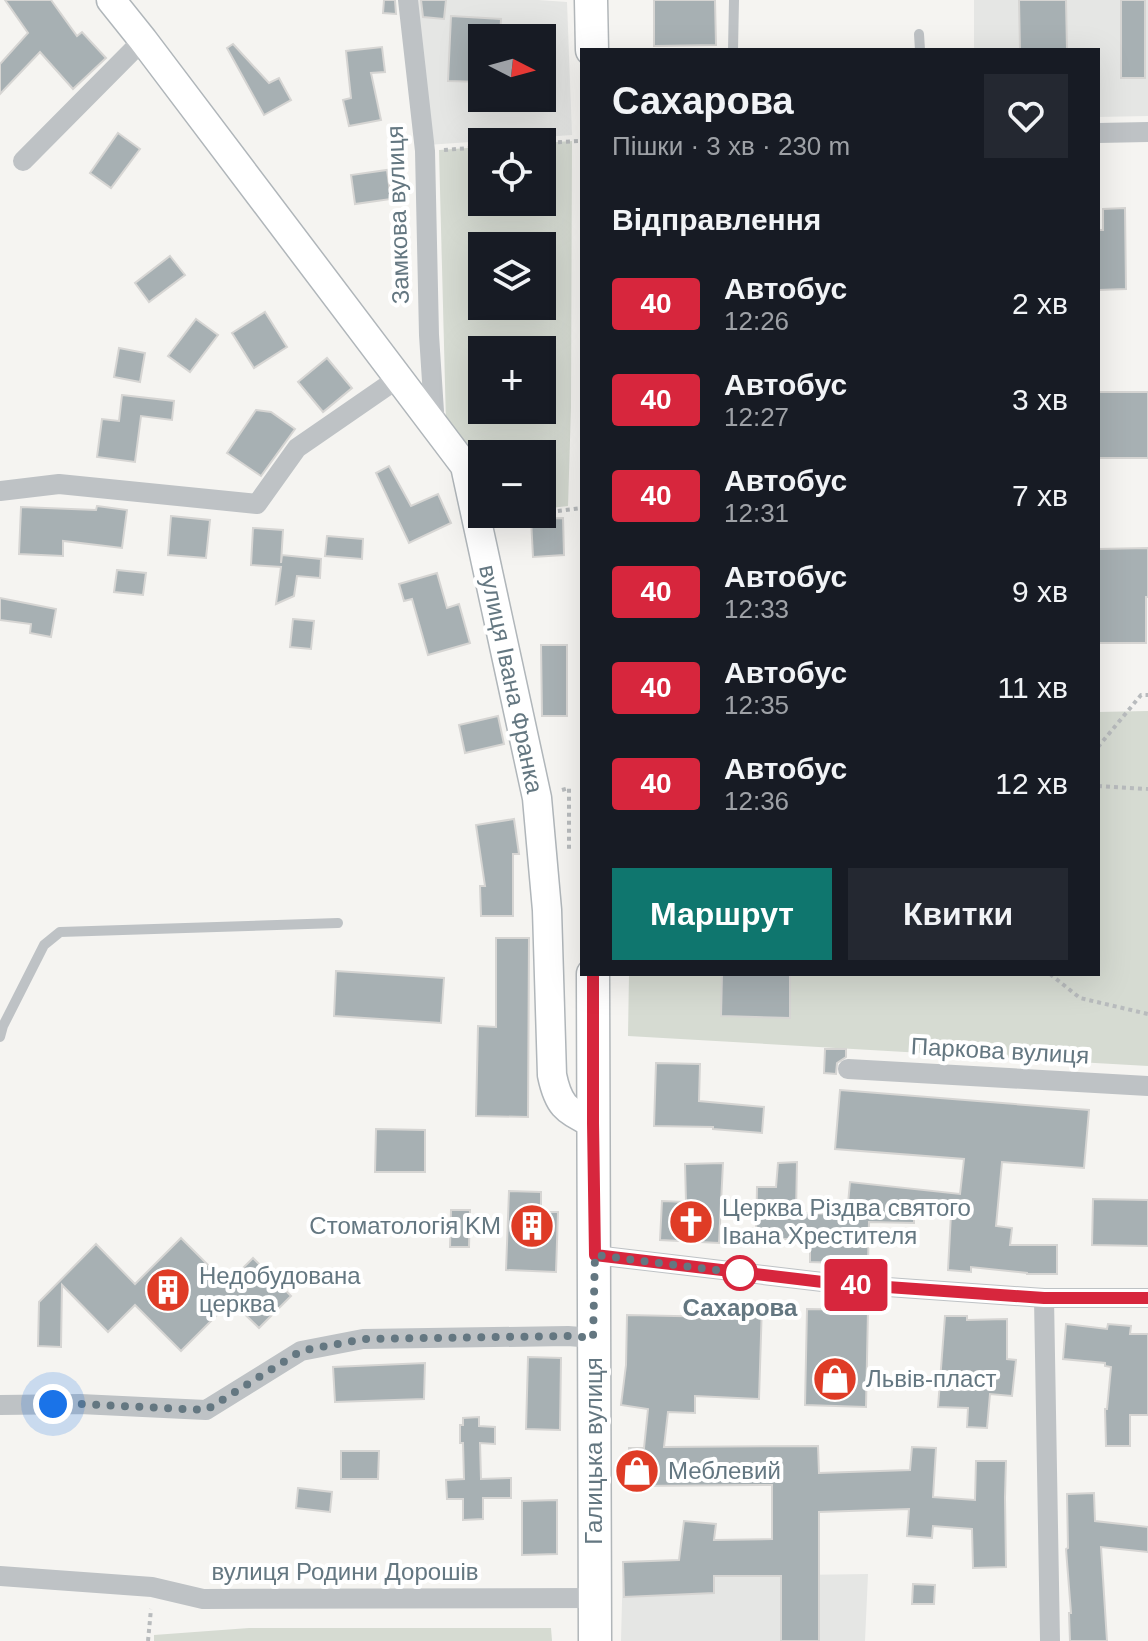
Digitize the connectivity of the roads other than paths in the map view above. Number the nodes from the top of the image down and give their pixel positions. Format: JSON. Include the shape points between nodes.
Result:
{"nodes":[{"id":1,"x":111,"y":0,"type":"edge"},
{"id":2,"x":408,"y":0,"type":"edge"},
{"id":3,"x":591,"y":0,"type":"edge"},
{"id":4,"x":734,"y":0,"type":"edge"},
{"id":5,"x":919,"y":34,"type":"dead end"},
{"id":6,"x":143,"y":40,"type":"junction"},
{"id":7,"x":592,"y":48,"type":"edge"},
{"id":8,"x":733,"y":48,"type":"edge"},
{"id":9,"x":920,"y":48,"type":"edge"},
{"id":10,"x":1148,"y":132,"type":"edge"},
{"id":11,"x":1100,"y":133,"type":"edge"},
{"id":12,"x":23,"y":161,"type":"dead end"},
{"id":13,"x":397,"y":379,"type":"junction"},
{"id":14,"x":435,"y":427,"type":"junction"},
{"id":15,"x":0,"y":491,"type":"edge"},
{"id":16,"x":338,"y":923,"type":"dead end"},
{"id":17,"x":593,"y":976,"type":"edge"},
{"id":18,"x":0,"y":1037,"type":"edge"},
{"id":19,"x":848,"y":1069,"type":"dead end"},
{"id":20,"x":1148,"y":1086,"type":"edge"},
{"id":21,"x":593,"y":1123,"type":"junction"},
{"id":22,"x":595,"y":1255,"type":"junction"},
{"id":23,"x":1044,"y":1298,"type":"junction"},
{"id":24,"x":1148,"y":1298,"type":"edge"},
{"id":25,"x":593,"y":1338,"type":"junction"},
{"id":26,"x":0,"y":1405,"type":"edge"},
{"id":27,"x":0,"y":1576,"type":"edge"},
{"id":28,"x":595,"y":1598,"type":"junction"},
{"id":29,"x":595,"y":1641,"type":"edge"},
{"id":30,"x":1050,"y":1641,"type":"edge"}],
"edges":[{"from":1,"to":6,"type":"street","name":"вулиця Івана Франка"},
{"from":2,"to":14,"type":"street","name":"Замкова вулиця","via":[[425,151]]},
{"from":3,"to":7,"type":"main road"},
{"from":4,"to":8,"type":"lane"},
{"from":5,"to":9,"type":"lane"},
{"from":6,"to":12,"type":"street"},
{"from":6,"to":13,"type":"street","name":"вулиця Івана Франка"},
{"from":10,"to":11,"type":"street"},
{"from":13,"to":14,"type":"street","name":"вулиця Івана Франка"},
{"from":13,"to":15,"type":"street","via":[[297,448],[257,504],[59,484]]},
{"from":14,"to":21,"type":"street","name":"вулиця Івана Франка","via":[[465,466],[537,798],[554,1086],[568,1109]]},
{"from":16,"to":18,"type":"lane","via":[[60,932],[44,945]]},
{"from":17,"to":21,"type":"main road","name":"Галицька вулиця"},
{"from":19,"to":20,"type":"street","name":"Паркова вулиця"},
{"from":21,"to":22,"type":"main road","name":"Галицька вулиця"},
{"from":22,"to":23,"type":"street","via":[[831,1283]]},
{"from":22,"to":25,"type":"main road","name":"Галицька вулиця"},
{"from":23,"to":24,"type":"street"},
{"from":23,"to":30,"type":"street"},
{"from":25,"to":26,"type":"street","via":[[363,1339],[301,1351],[206,1410]]},
{"from":25,"to":28,"type":"main road","name":"Галицька вулиця"},
{"from":27,"to":28,"type":"street","name":"вулиця Родини Дорошів","via":[[152,1587],[203,1599]]},
{"from":28,"to":29,"type":"main road","name":"Галицька вулиця"}]}
